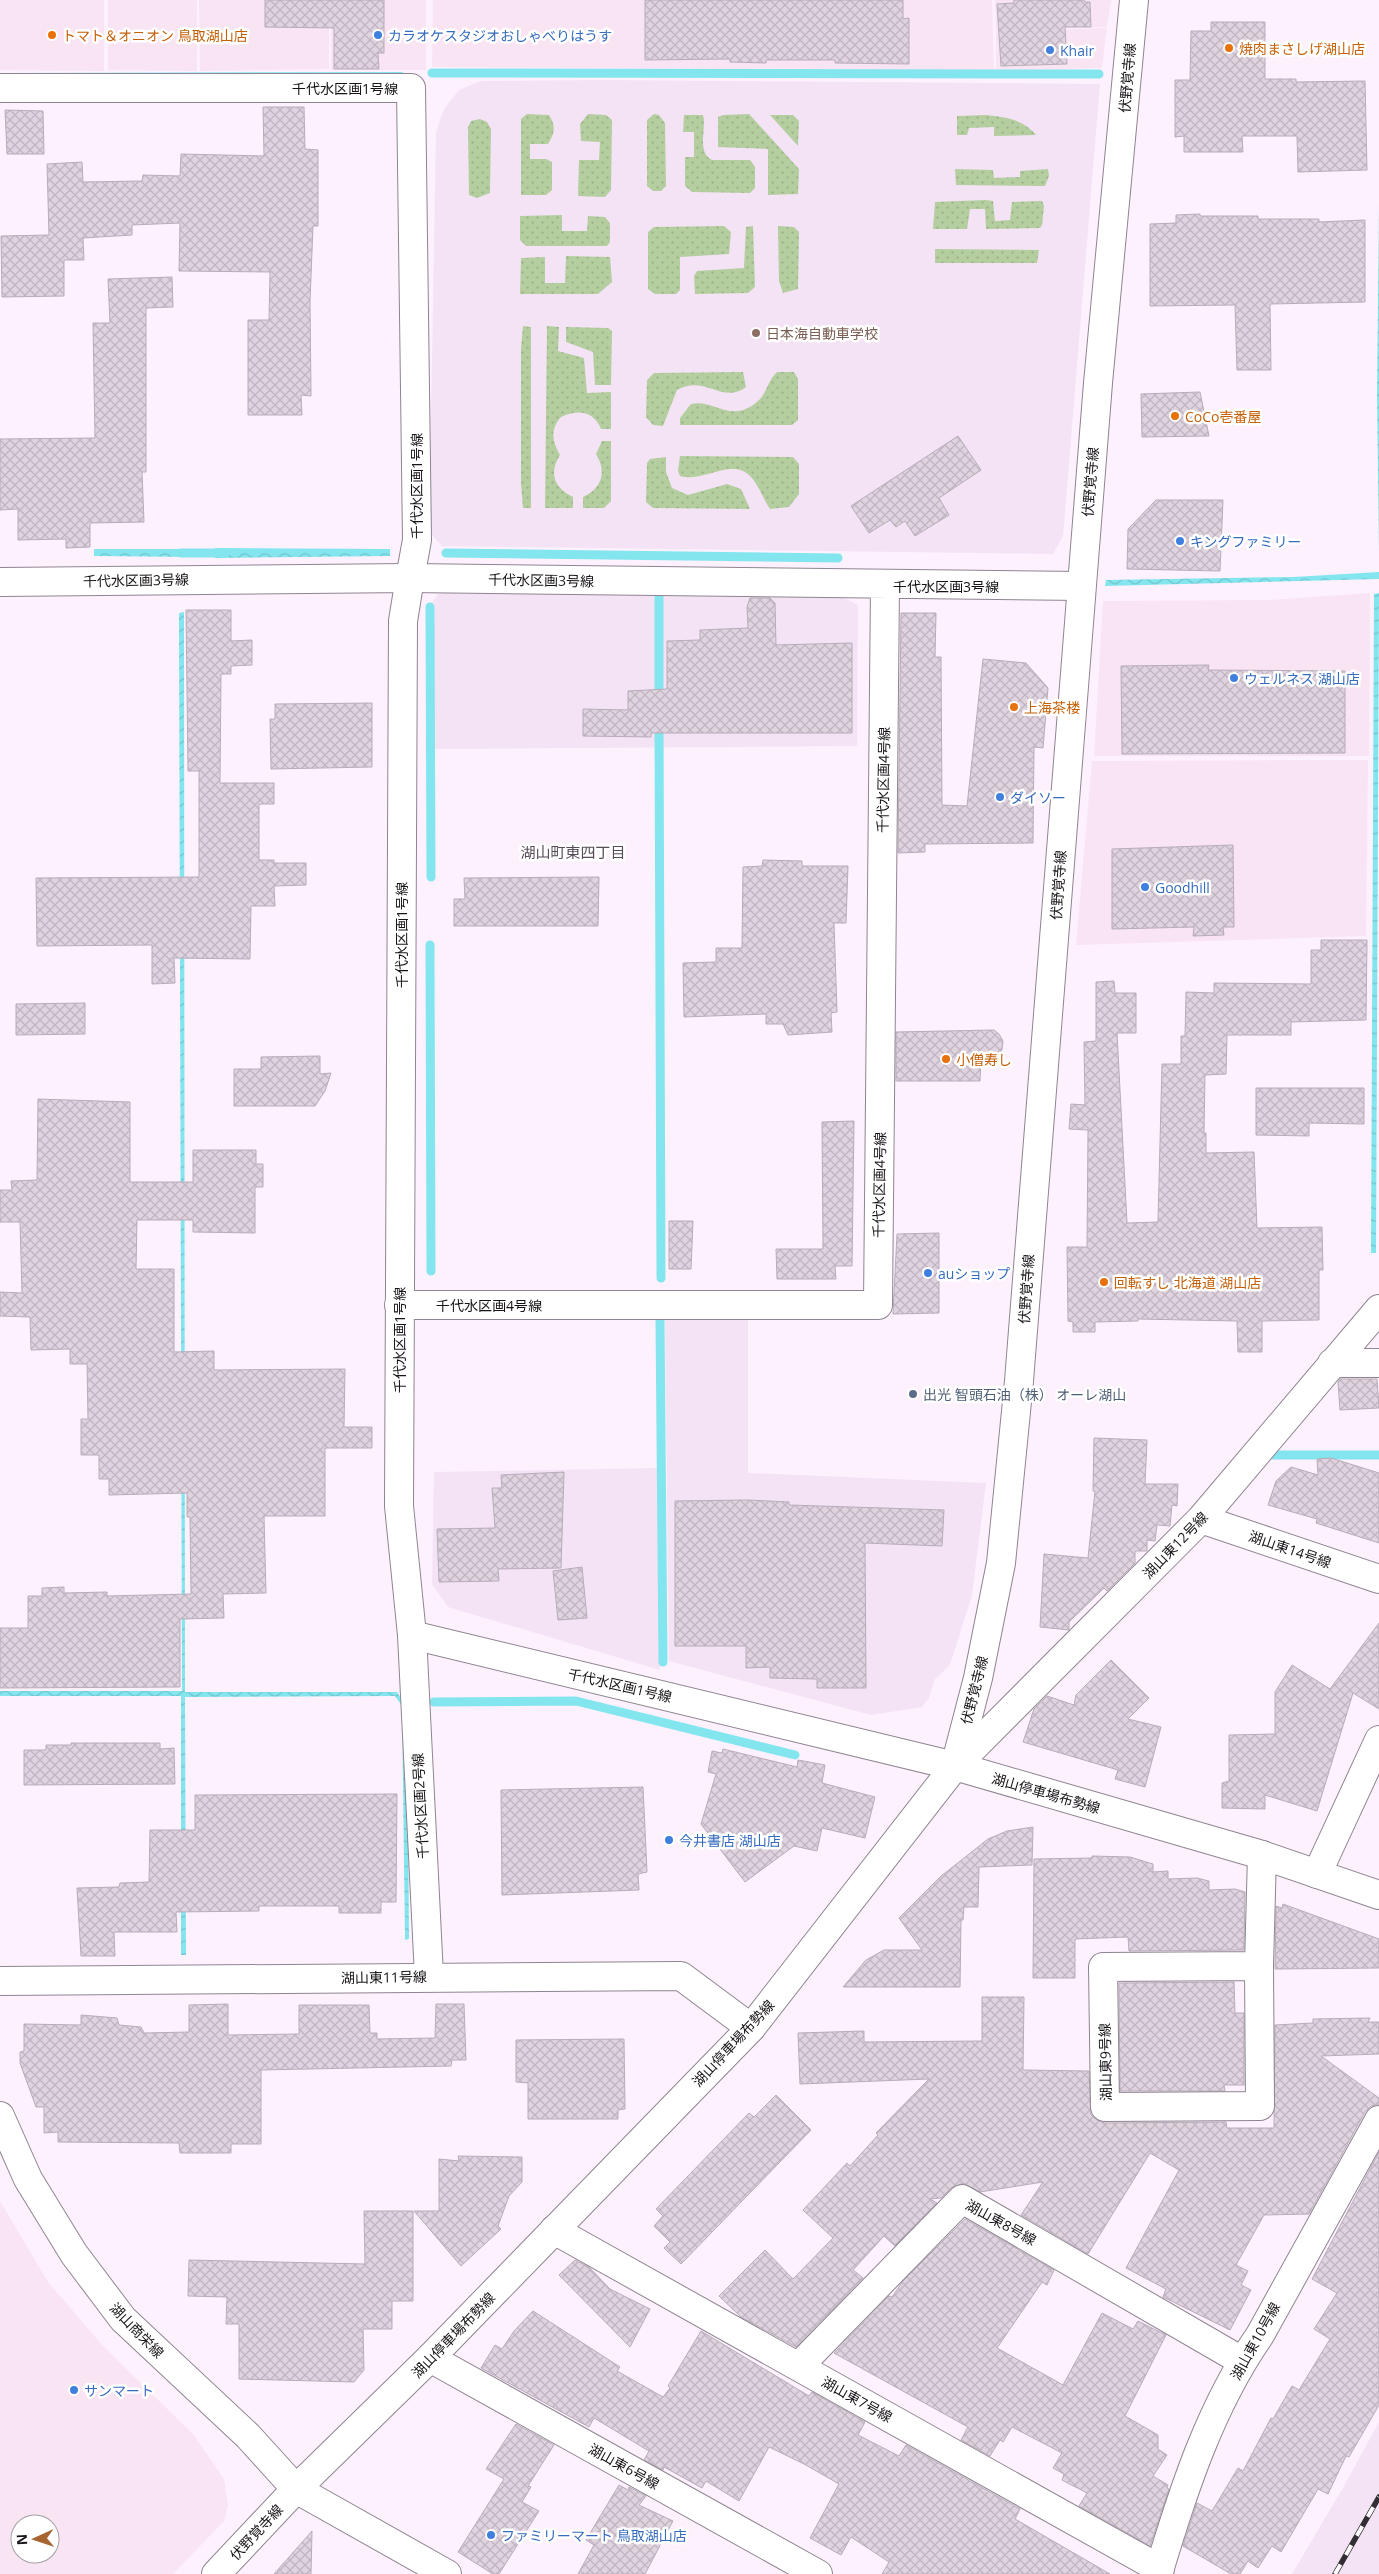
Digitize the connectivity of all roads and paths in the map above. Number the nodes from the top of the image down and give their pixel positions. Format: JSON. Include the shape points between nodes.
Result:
{"nodes":[{"id":1,"x":1134,"y":0,"type":"edge"},
{"id":2,"x":0,"y":88,"type":"edge"},
{"id":3,"x":410,"y":578,"type":"junction"},
{"id":4,"x":0,"y":582,"type":"edge"},
{"id":5,"x":885,"y":585,"type":"junction"},
{"id":6,"x":1081,"y":586,"type":"junction"},
{"id":7,"x":399,"y":1304,"type":"junction"},
{"id":8,"x":1379,"y":1309,"type":"edge"},
{"id":9,"x":1332,"y":1363,"type":"junction"},
{"id":10,"x":1379,"y":1363,"type":"edge"},
{"id":11,"x":1201,"y":1520,"type":"junction"},
{"id":12,"x":1379,"y":1579,"type":"edge"},
{"id":13,"x":412,"y":1636,"type":"junction"},
{"id":14,"x":1379,"y":1740,"type":"edge"},
{"id":15,"x":955,"y":1766,"type":"junction"},
{"id":16,"x":1262,"y":1856,"type":"junction"},
{"id":17,"x":1317,"y":1874,"type":"junction"},
{"id":18,"x":1379,"y":1895,"type":"edge"},
{"id":19,"x":1259,"y":1966,"type":"junction"},
{"id":20,"x":428,"y":1976,"type":"junction"},
{"id":21,"x":0,"y":1981,"type":"edge"},
{"id":22,"x":751,"y":2028,"type":"junction"},
{"id":23,"x":0,"y":2116,"type":"edge"},
{"id":24,"x":1376,"y":2131,"type":"edge"},
{"id":25,"x":554,"y":2230,"type":"junction"},
{"id":26,"x":430,"y":2358,"type":"junction"},
{"id":27,"x":1242,"y":2361,"type":"junction"},
{"id":28,"x":799,"y":2366,"type":"junction"},
{"id":29,"x":296,"y":2489,"type":"junction"},
{"id":30,"x":1159,"y":2571,"type":"edge"},
{"id":31,"x":216,"y":2574,"type":"edge"},
{"id":32,"x":447,"y":2574,"type":"edge"},
{"id":33,"x":818,"y":2574,"type":"edge"}],
"edges":[{"from":1,"to":6,"type":"street","name":"伏野覚寺線"},
{"from":2,"to":3,"type":"street","name":"千代水区画1号線","via":[[412,88],[417,540]]},
{"from":3,"to":4,"type":"street","name":"千代水区画3号線"},
{"from":3,"to":5,"type":"street","name":"千代水区画3号線"},
{"from":3,"to":7,"type":"street","name":"千代水区画1号線","via":[[403,621]]},
{"from":5,"to":6,"type":"street","name":"千代水区画3号線"},
{"from":5,"to":7,"type":"street","name":"千代水区画4号線","via":[[878,1305]]},
{"from":6,"to":15,"type":"street","name":"伏野覚寺線","via":[[1002,1563],[978,1678]]},
{"from":7,"to":13,"type":"street","name":"千代水区画1号線","via":[[399,1506]]},
{"from":8,"to":9,"type":"street","name":"湖山東12号線"},
{"from":9,"to":10,"type":"street"},
{"from":9,"to":11,"type":"street","name":"湖山東12号線"},
{"from":11,"to":12,"type":"street","name":"湖山東14号線"},
{"from":11,"to":15,"type":"street","name":"湖山東12号線"},
{"from":13,"to":15,"type":"street","name":"千代水区画1号線"},
{"from":13,"to":20,"type":"street","name":"千代水区画2号線"},
{"from":14,"to":17,"type":"street"},
{"from":15,"to":16,"type":"street","name":"湖山停車場布勢線"},
{"from":15,"to":22,"type":"street","name":"湖山停車場布勢線"},
{"from":16,"to":17,"type":"street","name":"湖山停車場布勢線"},
{"from":16,"to":19,"type":"street","name":"湖山東9号線"},
{"from":17,"to":18,"type":"street","name":"湖山停車場布勢線"},
{"from":19,"to":19,"type":"street","name":"湖山東9号線","via":[[1260,2106],[1104,2107],[1103,1967]]},
{"from":20,"to":21,"type":"street","name":"湖山東11号線"},
{"from":20,"to":22,"type":"street","name":"湖山東11号線","via":[[681,1976]]},
{"from":22,"to":25,"type":"street","name":"湖山停車場布勢線"},
{"from":23,"to":29,"type":"street","name":"湖山商栄線","via":[[28,2180],[74,2254],[123,2319],[248,2436]]},
{"from":24,"to":27,"type":"street","name":"湖山東10号線"},
{"from":25,"to":26,"type":"street","name":"湖山停車場布勢線"},
{"from":25,"to":28,"type":"street","name":"湖山東7号線"},
{"from":26,"to":29,"type":"street","name":"湖山停車場布勢線"},
{"from":26,"to":33,"type":"street","name":"湖山東6号線"},
{"from":27,"to":28,"type":"street","name":"湖山東8号線","via":[[962,2199]]},
{"from":27,"to":30,"type":"street","name":"湖山東10号線","via":[[1198,2451]]},
{"from":28,"to":30,"type":"street","name":"湖山東7号線"},
{"from":29,"to":31,"type":"street","name":"伏野覚寺線"},
{"from":29,"to":32,"type":"street"}]}
